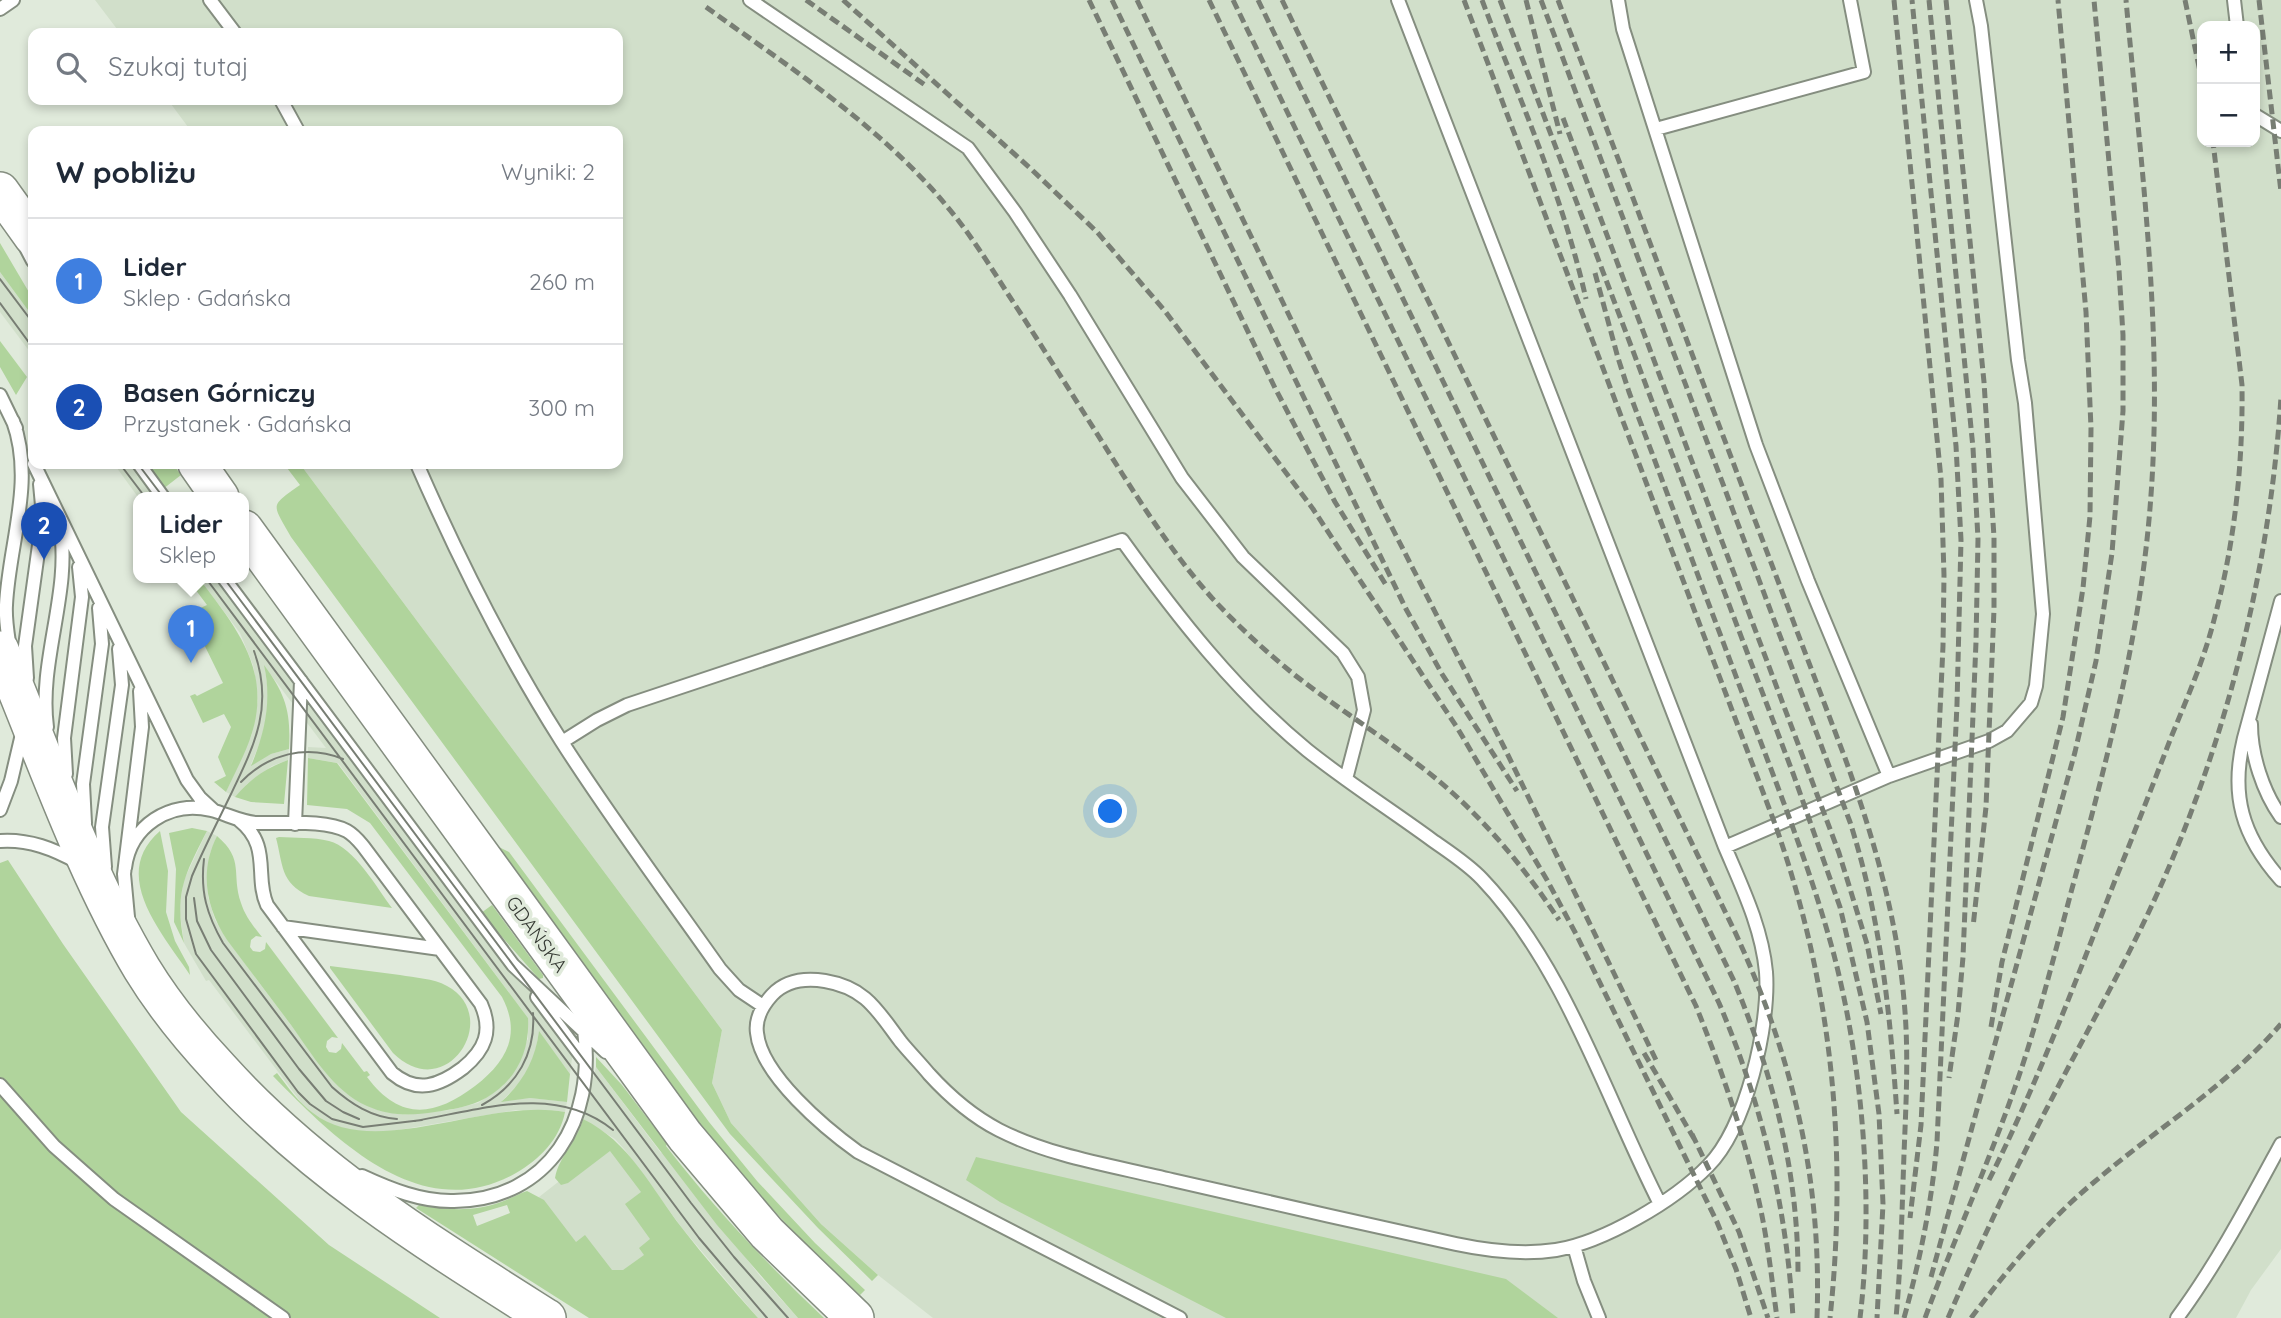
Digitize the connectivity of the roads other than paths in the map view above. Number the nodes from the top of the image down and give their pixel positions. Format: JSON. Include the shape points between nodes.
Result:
{"nodes":[{"id":1,"x":13,"y":0,"type":"edge"},
{"id":2,"x":750,"y":0,"type":"edge"},
{"id":3,"x":1398,"y":0,"type":"edge"},
{"id":4,"x":1618,"y":0,"type":"edge"},
{"id":5,"x":1850,"y":0,"type":"edge"},
{"id":6,"x":1976,"y":0,"type":"edge"},
{"id":7,"x":2234,"y":0,"type":"edge"},
{"id":8,"x":212,"y":1,"type":"edge"},
{"id":9,"x":0,"y":9,"type":"edge"},
{"id":10,"x":2236,"y":21,"type":"edge"},
{"id":11,"x":231,"y":28,"type":"edge"},
{"id":12,"x":284,"y":105,"type":"edge"},
{"id":13,"x":2260,"y":118,"type":"edge"},
{"id":14,"x":295,"y":126,"type":"edge"},
{"id":15,"x":1656,"y":129,"type":"junction"},
{"id":16,"x":2281,"y":131,"type":"edge"},
{"id":17,"x":0,"y":194,"type":"edge"},
{"id":18,"x":28,"y":230,"type":"edge"},
{"id":19,"x":28,"y":251,"type":"edge"},
{"id":20,"x":0,"y":395,"type":"edge"},
{"id":21,"x":13,"y":421,"type":"junction"},
{"id":22,"x":28,"y":452,"type":"edge"},
{"id":23,"x":35,"y":469,"type":"edge"},
{"id":24,"x":36,"y":469,"type":"edge"},
{"id":25,"x":143,"y":469,"type":"edge"},
{"id":26,"x":200,"y":469,"type":"edge"},
{"id":27,"x":419,"y":469,"type":"edge"},
{"id":28,"x":159,"y":492,"type":"edge"},
{"id":29,"x":217,"y":492,"type":"edge"},
{"id":30,"x":53,"y":503,"type":"junction"},
{"id":31,"x":249,"y":537,"type":"edge"},
{"id":32,"x":72,"y":543,"type":"junction"},
{"id":33,"x":228,"y":583,"type":"edge"},
{"id":34,"x":92,"y":584,"type":"junction"},
{"id":35,"x":2281,"y":601,"type":"edge"},
{"id":36,"x":112,"y":625,"type":"junction"},
{"id":37,"x":0,"y":650,"type":"edge"},
{"id":38,"x":133,"y":668,"type":"junction"},
{"id":39,"x":301,"y":681,"type":"junction"},
{"id":40,"x":24,"y":709,"type":"junction"},
{"id":41,"x":2252,"y":714,"type":"junction"},
{"id":42,"x":562,"y":742,"type":"junction"},
{"id":43,"x":1889,"y":776,"type":"junction"},
{"id":44,"x":53,"y":778,"type":"junction"},
{"id":45,"x":1346,"y":779,"type":"junction"},
{"id":46,"x":0,"y":810,"type":"edge"},
{"id":47,"x":221,"y":814,"type":"junction"},
{"id":48,"x":2281,"y":817,"type":"edge"},
{"id":49,"x":239,"y":820,"type":"junction"},
{"id":50,"x":72,"y":823,"type":"junction"},
{"id":51,"x":295,"y":824,"type":"junction"},
{"id":52,"x":0,"y":841,"type":"edge"},
{"id":53,"x":1725,"y":847,"type":"junction"},
{"id":54,"x":108,"y":869,"type":"junction"},
{"id":55,"x":2281,"y":880,"type":"edge"},
{"id":56,"x":111,"y":912,"type":"junction"},
{"id":57,"x":282,"y":927,"type":"junction"},
{"id":58,"x":440,"y":949,"type":"junction"},
{"id":59,"x":549,"y":949,"type":"junction"},
{"id":60,"x":133,"y":953,"type":"junction"},
{"id":61,"x":513,"y":965,"type":"junction"},
{"id":62,"x":763,"y":1006,"type":"junction"},
{"id":63,"x":584,"y":1032,"type":"junction"},
{"id":64,"x":585,"y":1061,"type":"junction"},
{"id":65,"x":0,"y":1086,"type":"edge"},
{"id":66,"x":274,"y":1125,"type":"junction"},
{"id":67,"x":685,"y":1136,"type":"junction"},
{"id":68,"x":2281,"y":1144,"type":"edge"},
{"id":69,"x":1660,"y":1203,"type":"junction"},
{"id":70,"x":1574,"y":1246,"type":"junction"},
{"id":71,"x":492,"y":1284,"type":"junction"},
{"id":72,"x":283,"y":1318,"type":"edge"},
{"id":73,"x":538,"y":1318,"type":"edge"},
{"id":74,"x":547,"y":1318,"type":"edge"},
{"id":75,"x":855,"y":1318,"type":"edge"},
{"id":76,"x":1180,"y":1318,"type":"edge"},
{"id":77,"x":1599,"y":1318,"type":"edge"},
{"id":78,"x":2177,"y":1318,"type":"edge"}],
"edges":[{"from":1,"to":9,"type":"lane"},
{"from":2,"to":45,"type":"lane","via":[[968,148],[1070,295],[1182,478],[1243,557],[1343,653],[1358,677],[1364,710]]},
{"from":3,"to":53,"type":"lane"},
{"from":4,"to":15,"type":"lane"},
{"from":5,"to":15,"type":"lane","via":[[1864,72]]},
{"from":6,"to":43,"type":"lane","via":[[2026,416],[2042,614],[2036,687],[2031,704],[2007,731]]},
{"from":7,"to":10,"type":"lane"},
{"from":8,"to":11,"type":"lane"},
{"from":12,"to":14,"type":"lane"},
{"from":13,"to":16,"type":"lane"},
{"from":15,"to":43,"type":"lane","via":[[1756,445]]},
{"from":17,"to":18,"type":"main road"},
{"from":17,"to":19,"type":"lane"},
{"from":20,"to":21,"type":"lane"},
{"from":21,"to":22,"type":"lane"},
{"from":21,"to":40,"type":"lane","via":[[23,471],[6,607]]},
{"from":23,"to":40,"type":"lane","via":[[43,512],[25,653]]},
{"from":24,"to":30,"type":"lane"},
{"from":25,"to":28,"type":"lane"},
{"from":26,"to":29,"type":"main road"},
{"from":27,"to":42,"type":"lane","via":[[478,594]]},
{"from":30,"to":32,"type":"lane"},
{"from":30,"to":44,"type":"lane","via":[[62,553],[44,699]]},
{"from":31,"to":59,"type":"main road","name":"GDAŃSKA"},
{"from":32,"to":34,"type":"lane"},
{"from":32,"to":50,"type":"lane","via":[[82,593],[63,745]]},
{"from":33,"to":39,"type":"lane"},
{"from":34,"to":36,"type":"lane"},
{"from":34,"to":54,"type":"lane","via":[[102,639],[83,790]]},
{"from":35,"to":41,"type":"lane"},
{"from":36,"to":38,"type":"lane"},
{"from":36,"to":56,"type":"lane","via":[[122,680],[102,833]]},
{"from":37,"to":40,"type":"main road"},
{"from":38,"to":47,"type":"lane","via":[[190,785]]},
{"from":38,"to":54,"type":"lane","via":[[143,722]]},
{"from":39,"to":51,"type":"lane"},
{"from":39,"to":61,"type":"lane"},
{"from":40,"to":44,"type":"main road"},
{"from":40,"to":46,"type":"lane","via":[[20,748]]},
{"from":41,"to":48,"type":"lane","via":[[2256,760]]},
{"from":41,"to":55,"type":"lane","via":[[2239,760],[2240,805],[2254,845]]},
{"from":42,"to":45,"type":"lane","via":[[627,705],[1122,540],[1213,658],[1307,750]]},
{"from":42,"to":62,"type":"lane","via":[[720,970]]},
{"from":43,"to":53,"type":"lane"},
{"from":44,"to":50,"type":"main road"},
{"from":45,"to":69,"type":"lane","via":[[1455,857],[1481,878],[1507,909],[1569,1010]]},
{"from":47,"to":49,"type":"lane"},
{"from":47,"to":54,"type":"lane","via":[[190,808],[156,817]]},
{"from":49,"to":51,"type":"lane"},
{"from":49,"to":57,"type":"lane","via":[[258,848],[263,895]]},
{"from":50,"to":54,"type":"main road"},
{"from":51,"to":58,"type":"lane","via":[[338,827],[354,836]]},
{"from":52,"to":54,"type":"lane","via":[[38,844]]},
{"from":53,"to":69,"type":"lane","via":[[1756,922],[1766,970],[1767,1008],[1760,1047],[1737,1118],[1722,1147],[1708,1166]]},
{"from":54,"to":56,"type":"main road"},
{"from":54,"to":60,"type":"lane","via":[[124,887]]},
{"from":56,"to":60,"type":"main road"},
{"from":57,"to":58,"type":"lane"},
{"from":57,"to":58,"type":"lane","via":[[385,1066],[401,1080],[418,1085],[449,1078],[476,1057],[485,1038],[481,1004]]},
{"from":59,"to":63,"type":"lane","via":[[571,988]]},
{"from":59,"to":67,"type":"main road","name":"GDAŃSKA"},
{"from":60,"to":66,"type":"main road","via":[[196,1043]]},
{"from":61,"to":63,"type":"lane"},
{"from":61,"to":64,"type":"lane"},
{"from":62,"to":70,"type":"lane","via":[[788,983],[807,979],[828,981],[862,995],[955,1100],[976,1117],[1045,1148],[1478,1248],[1520,1252]]},
{"from":62,"to":76,"type":"lane","via":[[757,1033],[766,1057],[800,1103],[843,1141]]},
{"from":63,"to":64,"type":"lane"},
{"from":63,"to":67,"type":"lane"},
{"from":64,"to":66,"type":"lane","via":[[580,1105],[562,1146],[526,1180],[479,1199],[432,1199],[390,1188],[320,1155]]},
{"from":65,"to":72,"type":"lane","via":[[54,1146],[114,1199]]},
{"from":66,"to":71,"type":"main road","via":[[377,1208]]},
{"from":67,"to":75,"type":"main road","name":"GDAŃSKA","via":[[767,1233]]},
{"from":68,"to":78,"type":"lane"},
{"from":69,"to":70,"type":"lane","via":[[1628,1223]]},
{"from":70,"to":77,"type":"lane"},
{"from":71,"to":73,"type":"main road"},
{"from":71,"to":74,"type":"main road"}]}
